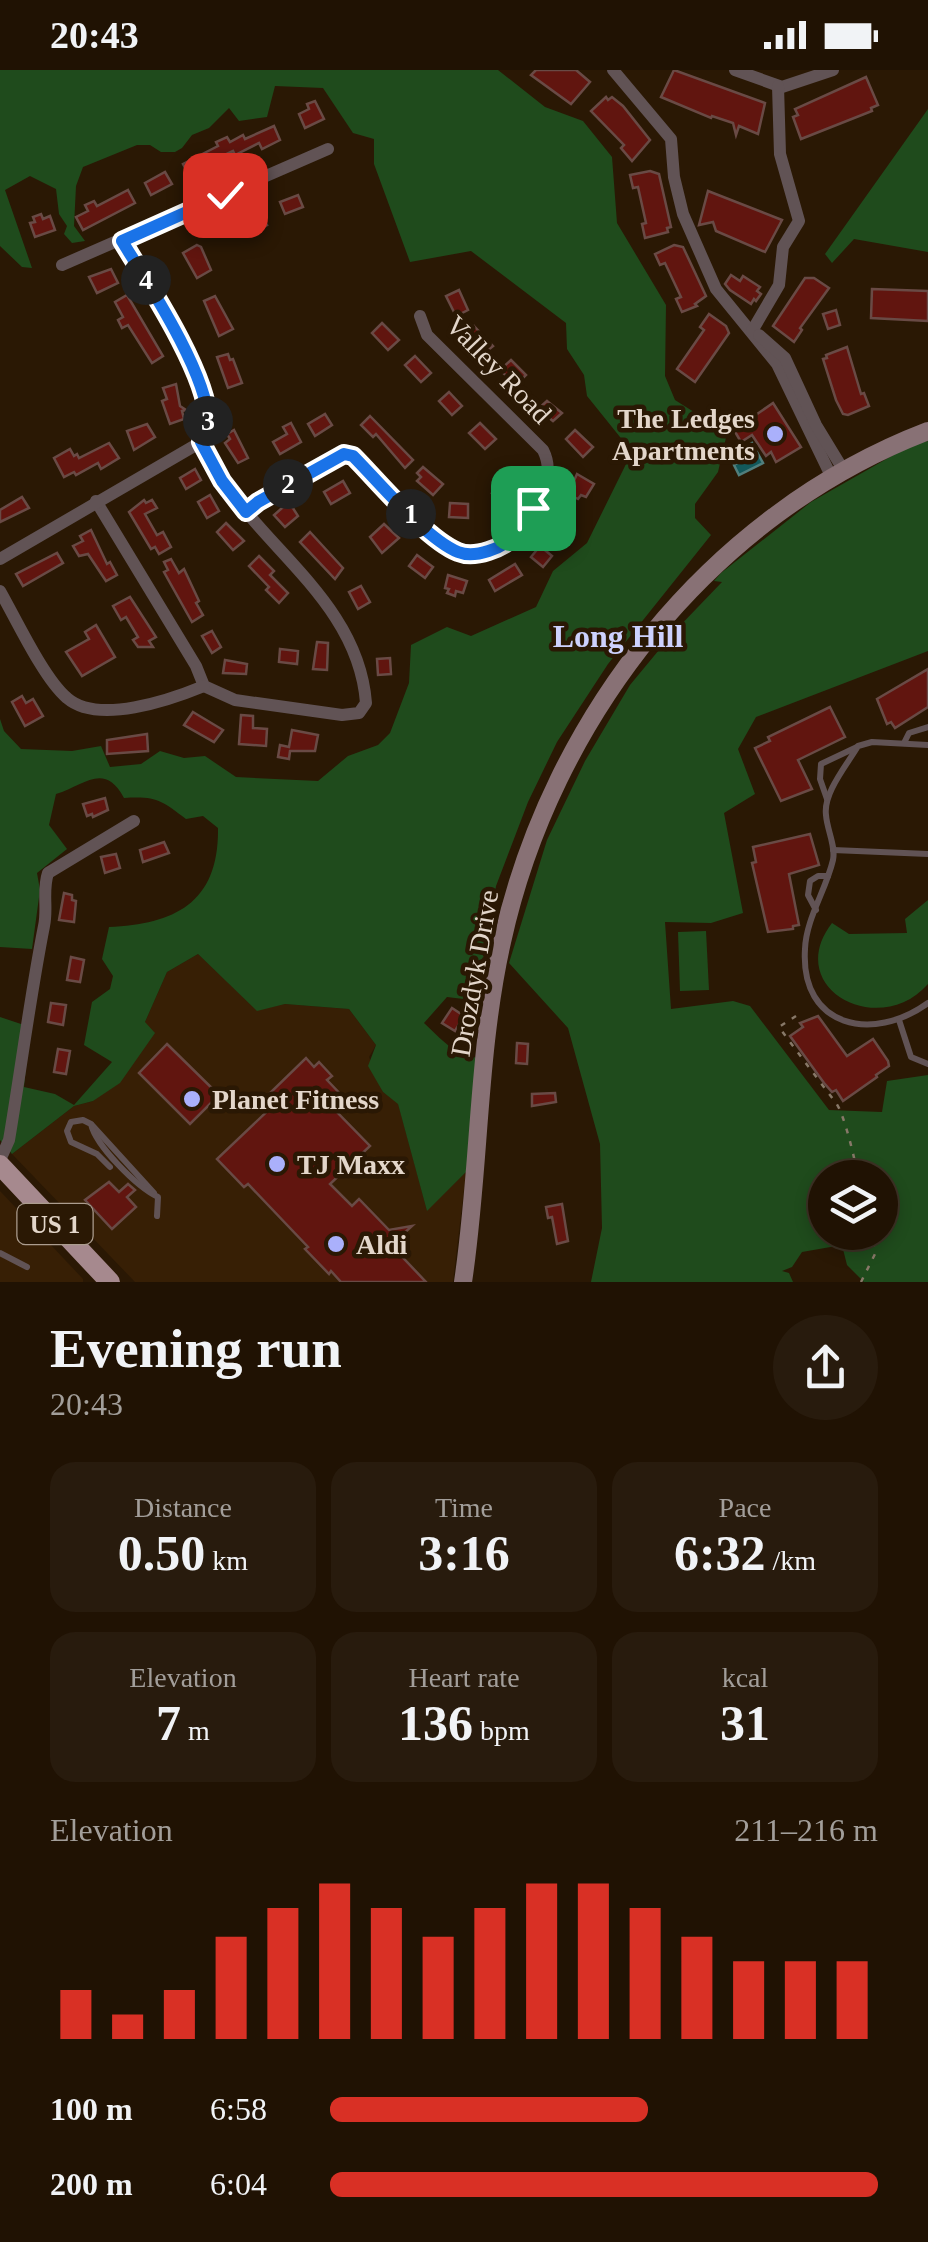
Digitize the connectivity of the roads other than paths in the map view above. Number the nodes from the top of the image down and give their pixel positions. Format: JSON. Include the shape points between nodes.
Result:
{"nodes":[{"id":1,"x":612,"y":70,"type":"edge"},
{"id":2,"x":735,"y":70,"type":"edge"},
{"id":3,"x":833,"y":70,"type":"edge"},
{"id":4,"x":778,"y":86,"type":"junction"},
{"id":5,"x":328,"y":148,"type":"dead end"},
{"id":6,"x":122,"y":241,"type":"junction"},
{"id":7,"x":62,"y":266,"type":"dead end"},
{"id":8,"x":420,"y":316,"type":"dead end"},
{"id":9,"x":752,"y":331,"type":"junction"},
{"id":10,"x":928,"y":431,"type":"edge"},
{"id":11,"x":201,"y":442,"type":"junction"},
{"id":12,"x":838,"y":474,"type":"junction"},
{"id":13,"x":96,"y":501,"type":"junction"},
{"id":14,"x":246,"y":512,"type":"junction"},
{"id":15,"x":0,"y":559,"type":"edge"},
{"id":16,"x":0,"y":591,"type":"edge"},
{"id":17,"x":204,"y":686,"type":"junction"},
{"id":18,"x":928,"y":727,"type":"edge"},
{"id":19,"x":904,"y":744,"type":"junction"},
{"id":20,"x":928,"y":745,"type":"edge"},
{"id":21,"x":858,"y":746,"type":"junction"},
{"id":22,"x":827,"y":799,"type":"junction"},
{"id":23,"x":134,"y":822,"type":"dead end"},
{"id":24,"x":833,"y":850,"type":"junction"},
{"id":25,"x":928,"y":854,"type":"edge"},
{"id":26,"x":828,"y":876,"type":"junction"},
{"id":27,"x":816,"y":910,"type":"junction"},
{"id":28,"x":928,"y":1003,"type":"edge"},
{"id":29,"x":899,"y":1020,"type":"junction"},
{"id":30,"x":928,"y":1064,"type":"edge"},
{"id":31,"x":0,"y":1163,"type":"edge"},
{"id":32,"x":110,"y":1167,"type":"dead end"},
{"id":33,"x":158,"y":1216,"type":"dead end"},
{"id":34,"x":0,"y":1254,"type":"edge"},
{"id":35,"x":27,"y":1267,"type":"dead end"},
{"id":36,"x":110,"y":1282,"type":"edge"},
{"id":37,"x":463,"y":1282,"type":"edge"}],
"edges":[{"from":1,"to":9,"type":"street","via":[[670,139],[686,222],[718,293]]},
{"from":2,"to":4,"type":"street"},
{"from":3,"to":4,"type":"street"},
{"from":4,"to":9,"type":"street","via":[[780,154],[800,221],[784,247],[779,285]]},
{"from":5,"to":6,"type":"street"},
{"from":6,"to":7,"type":"street"},
{"from":6,"to":11,"type":"street","via":[[173,326],[205,402]]},
{"from":8,"to":14,"type":"street","name":"Valley Road","via":[[427,335],[547,458],[548,476],[516,535],[481,552],[459,552],[344,454]]},
{"from":9,"to":12,"type":"street","via":[[785,358]]},
{"from":10,"to":12,"type":"street","name":"Drozdyk Drive"},
{"from":11,"to":13,"type":"street"},
{"from":11,"to":14,"type":"street"},
{"from":12,"to":37,"type":"street","name":"Drozdyk Drive","via":[[731,552],[650,636],[602,701],[545,806],[513,896],[492,996]]},
{"from":13,"to":15,"type":"street"},
{"from":13,"to":17,"type":"street"},
{"from":14,"to":17,"type":"street","via":[[336,615],[362,682],[364,709],[342,715],[288,708],[235,700]]},
{"from":16,"to":17,"type":"street","via":[[56,686],[77,705],[126,709]]},
{"from":18,"to":19,"type":"lane","via":[[913,730]]},
{"from":19,"to":20,"type":"lane"},
{"from":19,"to":21,"type":"lane"},
{"from":21,"to":22,"type":"lane"},
{"from":21,"to":22,"type":"lane","via":[[821,764]]},
{"from":22,"to":24,"type":"lane"},
{"from":23,"to":31,"type":"street","via":[[48,873],[46,921]]},
{"from":24,"to":25,"type":"lane"},
{"from":24,"to":26,"type":"lane"},
{"from":26,"to":27,"type":"lane"},
{"from":26,"to":27,"type":"lane","via":[[810,881]]},
{"from":27,"to":29,"type":"lane","via":[[804,954],[811,989],[824,1008],[860,1026]]},
{"from":28,"to":29,"type":"lane"},
{"from":29,"to":30,"type":"lane","via":[[912,1058]]},
{"from":31,"to":36,"type":"main road","number":"US 1"},
{"from":32,"to":33,"type":"lane","via":[[74,1144],[67,1135],[71,1122],[91,1124],[117,1161],[158,1197]]},
{"from":34,"to":35,"type":"lane"}]}
